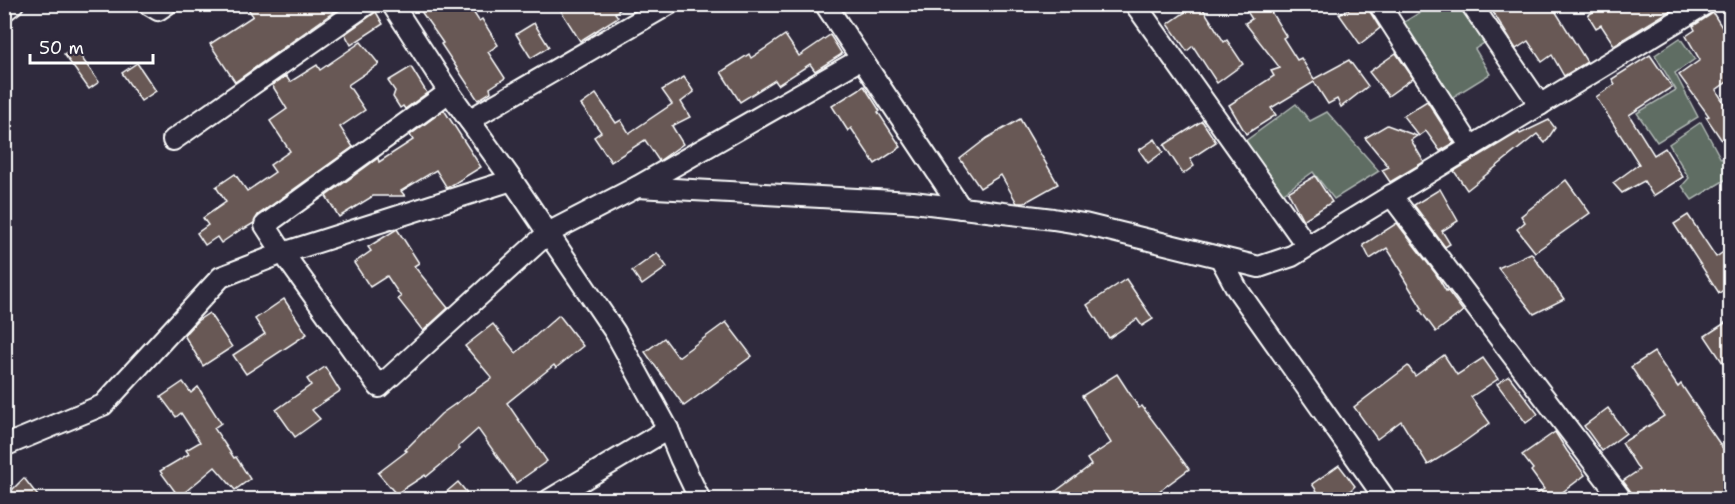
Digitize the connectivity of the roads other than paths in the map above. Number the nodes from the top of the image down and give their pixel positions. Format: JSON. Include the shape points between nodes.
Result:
{"nodes":[{"id":1,"x":13,"y":4,"type":"edge"},
{"id":2,"x":148,"y":4,"type":"edge"},
{"id":3,"x":167,"y":4,"type":"edge"},
{"id":4,"x":367,"y":4,"type":"edge"},
{"id":5,"x":669,"y":4,"type":"edge"},
{"id":6,"x":825,"y":4,"type":"edge"},
{"id":7,"x":1135,"y":4,"type":"edge"},
{"id":8,"x":1379,"y":4,"type":"edge"},
{"id":9,"x":1471,"y":4,"type":"edge"},
{"id":10,"x":1705,"y":4,"type":"edge"},
{"id":11,"x":398,"y":7,"type":"edge"},
{"id":12,"x":4,"y":11,"type":"edge"},
{"id":13,"x":861,"y":59,"type":"junction"},
{"id":14,"x":449,"y":92,"type":"junction"},
{"id":15,"x":1540,"y":105,"type":"junction"},
{"id":16,"x":469,"y":120,"type":"junction"},
{"id":17,"x":173,"y":140,"type":"dead end"},
{"id":18,"x":1471,"y":147,"type":"junction"},
{"id":19,"x":512,"y":180,"type":"junction"},
{"id":20,"x":637,"y":187,"type":"junction"},
{"id":21,"x":1391,"y":195,"type":"junction"},
{"id":22,"x":961,"y":208,"type":"junction"},
{"id":23,"x":548,"y":233,"type":"junction"},
{"id":24,"x":1307,"y":246,"type":"junction"},
{"id":25,"x":283,"y":253,"type":"junction"},
{"id":26,"x":1221,"y":259,"type":"junction"},
{"id":27,"x":668,"y":429,"type":"junction"},
{"id":28,"x":4,"y":446,"type":"edge"},
{"id":29,"x":549,"y":500,"type":"edge"},
{"id":30,"x":700,"y":500,"type":"edge"},
{"id":31,"x":1386,"y":500,"type":"edge"},
{"id":32,"x":1622,"y":500,"type":"edge"}],
"edges":[{"from":1,"to":12,"type":"street"},
{"from":2,"to":3,"type":"street","via":[[158,10]]},
{"from":4,"to":17,"type":"street"},
{"from":5,"to":16,"type":"street"},
{"from":6,"to":13,"type":"street"},
{"from":7,"to":24,"type":"street"},
{"from":8,"to":18,"type":"street"},
{"from":9,"to":15,"type":"street"},
{"from":10,"to":15,"type":"street"},
{"from":11,"to":14,"type":"street"},
{"from":13,"to":20,"type":"street"},
{"from":13,"to":22,"type":"street"},
{"from":14,"to":16,"type":"street"},
{"from":14,"to":25,"type":"street","via":[[265,225]]},
{"from":15,"to":18,"type":"street"},
{"from":16,"to":19,"type":"street"},
{"from":18,"to":21,"type":"street"},
{"from":19,"to":23,"type":"street"},
{"from":19,"to":25,"type":"street"},
{"from":20,"to":22,"type":"street"},
{"from":20,"to":23,"type":"street"},
{"from":21,"to":24,"type":"street"},
{"from":21,"to":32,"type":"street"},
{"from":22,"to":26,"type":"street","via":[[1084,224]]},
{"from":23,"to":25,"type":"street","via":[[379,387]]},
{"from":23,"to":27,"type":"street","via":[[615,332]]},
{"from":24,"to":26,"type":"street","via":[[1259,267]]},
{"from":25,"to":28,"type":"street","via":[[221,277],[103,405]]},
{"from":26,"to":31,"type":"street","via":[[1237,289]]},
{"from":27,"to":29,"type":"street"},
{"from":27,"to":30,"type":"street"}]}
